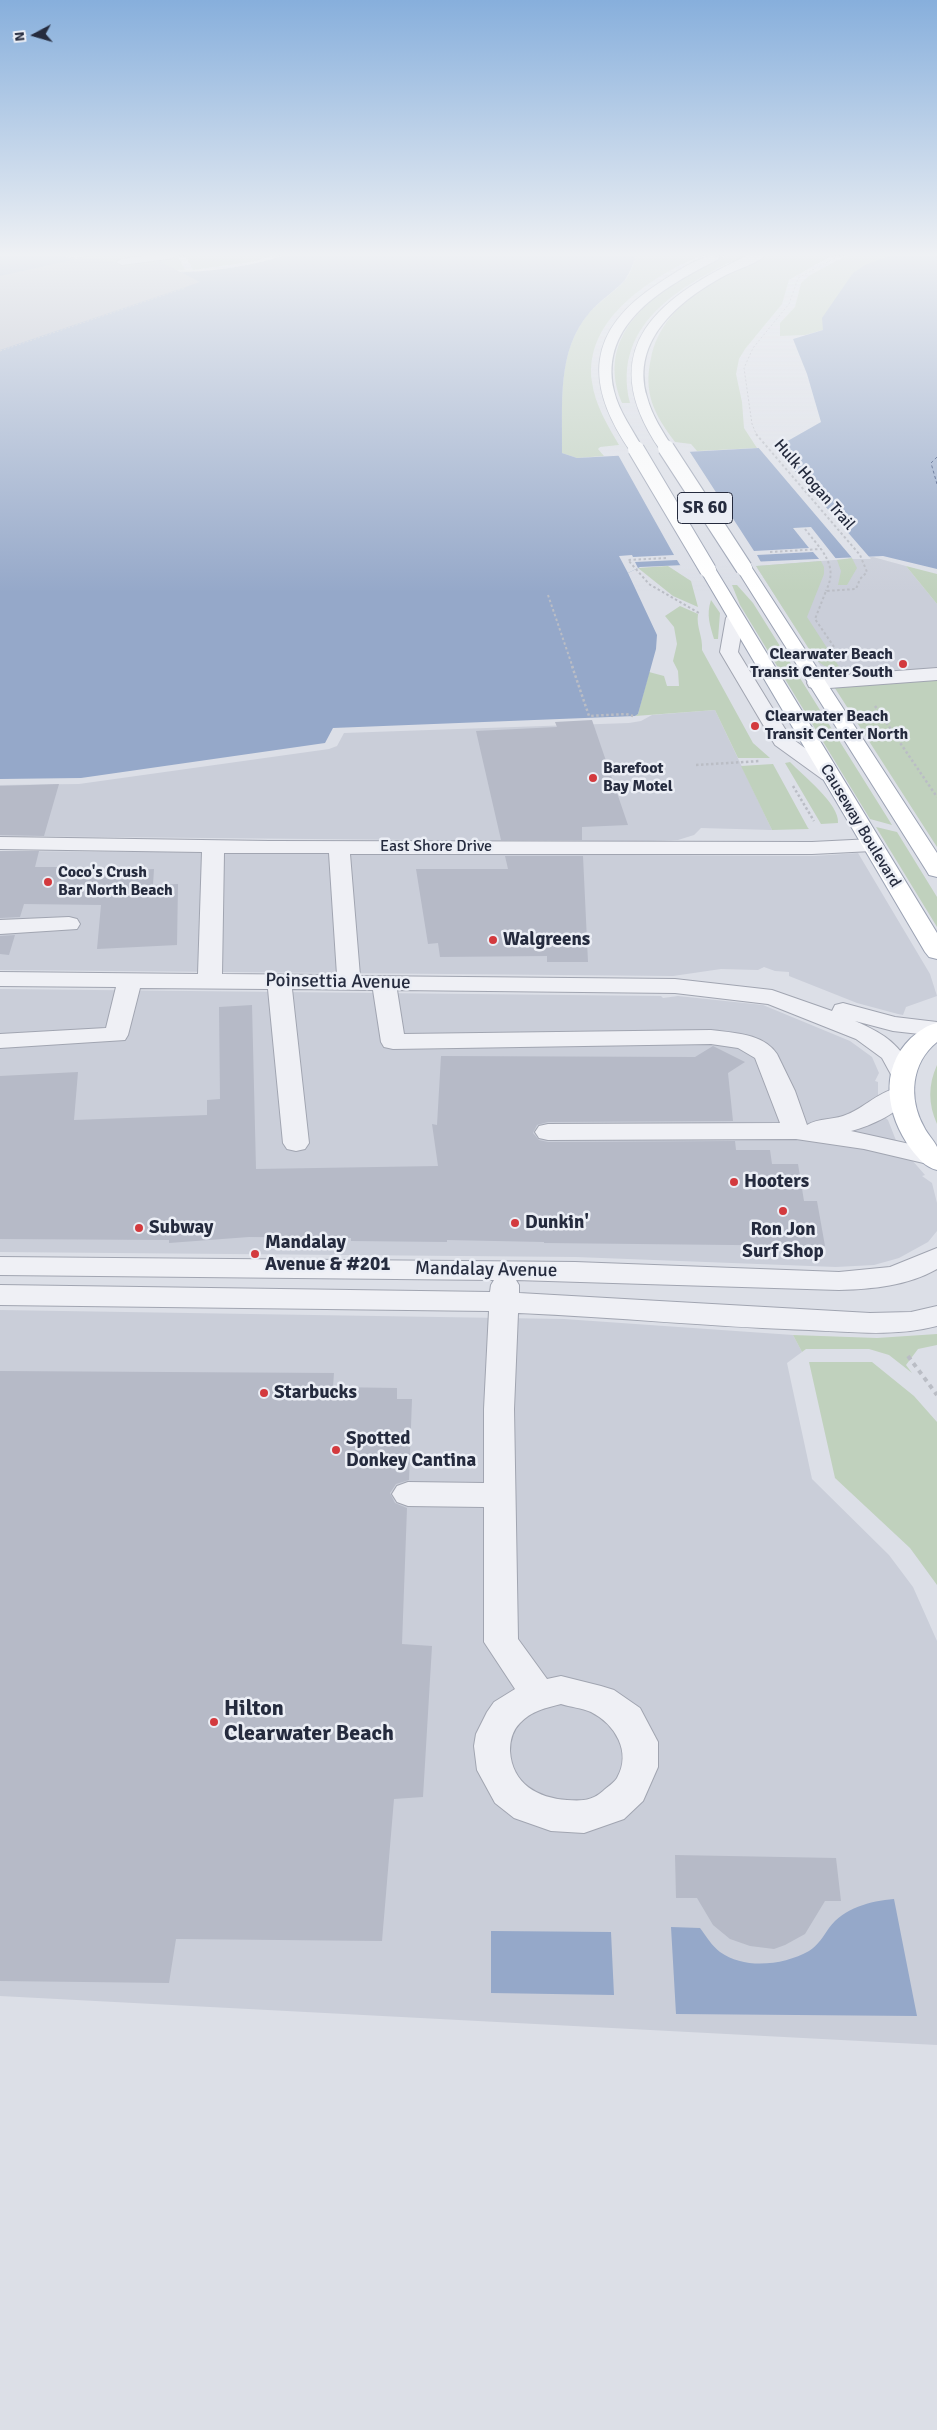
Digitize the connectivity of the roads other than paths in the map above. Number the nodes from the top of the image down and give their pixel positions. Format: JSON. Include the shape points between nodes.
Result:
{"nodes":[{"id":1,"x":605,"y":366,"type":"edge"},
{"id":2,"x":638,"y":366,"type":"edge"},
{"id":3,"x":937,"y":674,"type":"edge"},
{"id":4,"x":816,"y":683,"type":"junction"},
{"id":5,"x":0,"y":843,"type":"edge"},
{"id":6,"x":872,"y":845,"type":"junction"},
{"id":7,"x":213,"y":846,"type":"junction"},
{"id":8,"x":339,"y":847,"type":"junction"},
{"id":9,"x":937,"y":870,"type":"edge"},
{"id":10,"x":69,"y":924,"type":"dead end"},
{"id":11,"x":0,"y":927,"type":"edge"},
{"id":12,"x":937,"y":952,"type":"edge"},
{"id":13,"x":0,"y":979,"type":"edge"},
{"id":14,"x":130,"y":980,"type":"junction"},
{"id":15,"x":210,"y":981,"type":"junction"},
{"id":16,"x":279,"y":981,"type":"junction"},
{"id":17,"x":350,"y":982,"type":"junction"},
{"id":18,"x":384,"y":982,"type":"junction"},
{"id":19,"x":675,"y":986,"type":"junction"},
{"id":20,"x":937,"y":1030,"type":"edge"},
{"id":21,"x":0,"y":1041,"type":"edge"},
{"id":22,"x":902,"y":1085,"type":"junction"},
{"id":23,"x":548,"y":1132,"type":"dead end"},
{"id":24,"x":796,"y":1132,"type":"junction"},
{"id":25,"x":296,"y":1143,"type":"dead end"},
{"id":26,"x":934,"y":1160,"type":"edge"},
{"id":27,"x":937,"y":1258,"type":"edge"},
{"id":28,"x":0,"y":1266,"type":"edge"},
{"id":29,"x":507,"y":1270,"type":"junction"},
{"id":30,"x":0,"y":1295,"type":"edge"},
{"id":31,"x":503,"y":1303,"type":"junction"},
{"id":32,"x":937,"y":1316,"type":"edge"},
{"id":33,"x":408,"y":1494,"type":"dead end"},
{"id":34,"x":499,"y":1495,"type":"junction"},
{"id":35,"x":538,"y":1694,"type":"dead end"}],
"edges":[{"from":1,"to":6,"type":"main road","name":"Causeway Boulevard","number":"SR 60","bridge":true,"via":[[606,383],[614,408],[636,449]]},
{"from":2,"to":4,"type":"main road","number":"SR 60","bridge":true,"via":[[640,394],[652,426]]},
{"from":3,"to":4,"type":"street"},
{"from":4,"to":9,"type":"main road"},
{"from":5,"to":7,"type":"street","name":"East Shore Drive"},
{"from":6,"to":8,"type":"street","name":"East Shore Drive","via":[[812,848]]},
{"from":6,"to":12,"type":"main road","name":"Causeway Boulevard"},
{"from":7,"to":8,"type":"street","name":"East Shore Drive"},
{"from":7,"to":15,"type":"street"},
{"from":8,"to":17,"type":"street"},
{"from":10,"to":11,"type":"street"},
{"from":13,"to":14,"type":"street","name":"Poinsettia Avenue"},
{"from":14,"to":15,"type":"street","name":"Poinsettia Avenue"},
{"from":14,"to":21,"type":"street","via":[[116,1035]]},
{"from":15,"to":16,"type":"street","name":"Poinsettia Avenue"},
{"from":16,"to":17,"type":"street","name":"Poinsettia Avenue"},
{"from":16,"to":25,"type":"street"},
{"from":17,"to":18,"type":"street","name":"Poinsettia Avenue"},
{"from":18,"to":19,"type":"street","name":"Poinsettia Avenue"},
{"from":18,"to":24,"type":"street","via":[[393,1042],[711,1037],[745,1042],[765,1054]]},
{"from":19,"to":20,"type":"street","name":"Poinsettia Avenue","via":[[728,978],[768,981],[847,1011],[893,1024]]},
{"from":19,"to":22,"type":"street","name":"Poinsettia Avenue","via":[[772,996],[865,1034],[892,1054]]},
{"from":20,"to":22,"type":"main road","via":[[911,1054]]},
{"from":22,"to":24,"type":"street","via":[[874,1112],[848,1124]]},
{"from":22,"to":26,"type":"main road","via":[[912,1131]]},
{"from":23,"to":24,"type":"street"},
{"from":24,"to":26,"type":"street","via":[[864,1141]]},
{"from":27,"to":29,"type":"street","name":"Mandalay Avenue","via":[[916,1270],[883,1279],[839,1281]]},
{"from":28,"to":29,"type":"street","name":"Mandalay Avenue"},
{"from":29,"to":31,"type":"street"},
{"from":30,"to":31,"type":"street","name":"Mandalay Avenue"},
{"from":31,"to":32,"type":"street","name":"Mandalay Avenue","via":[[830,1322],[876,1323],[925,1320]]},
{"from":31,"to":34,"type":"street"},
{"from":33,"to":34,"type":"street"},
{"from":34,"to":35,"type":"street","via":[[501,1642]]}]}
